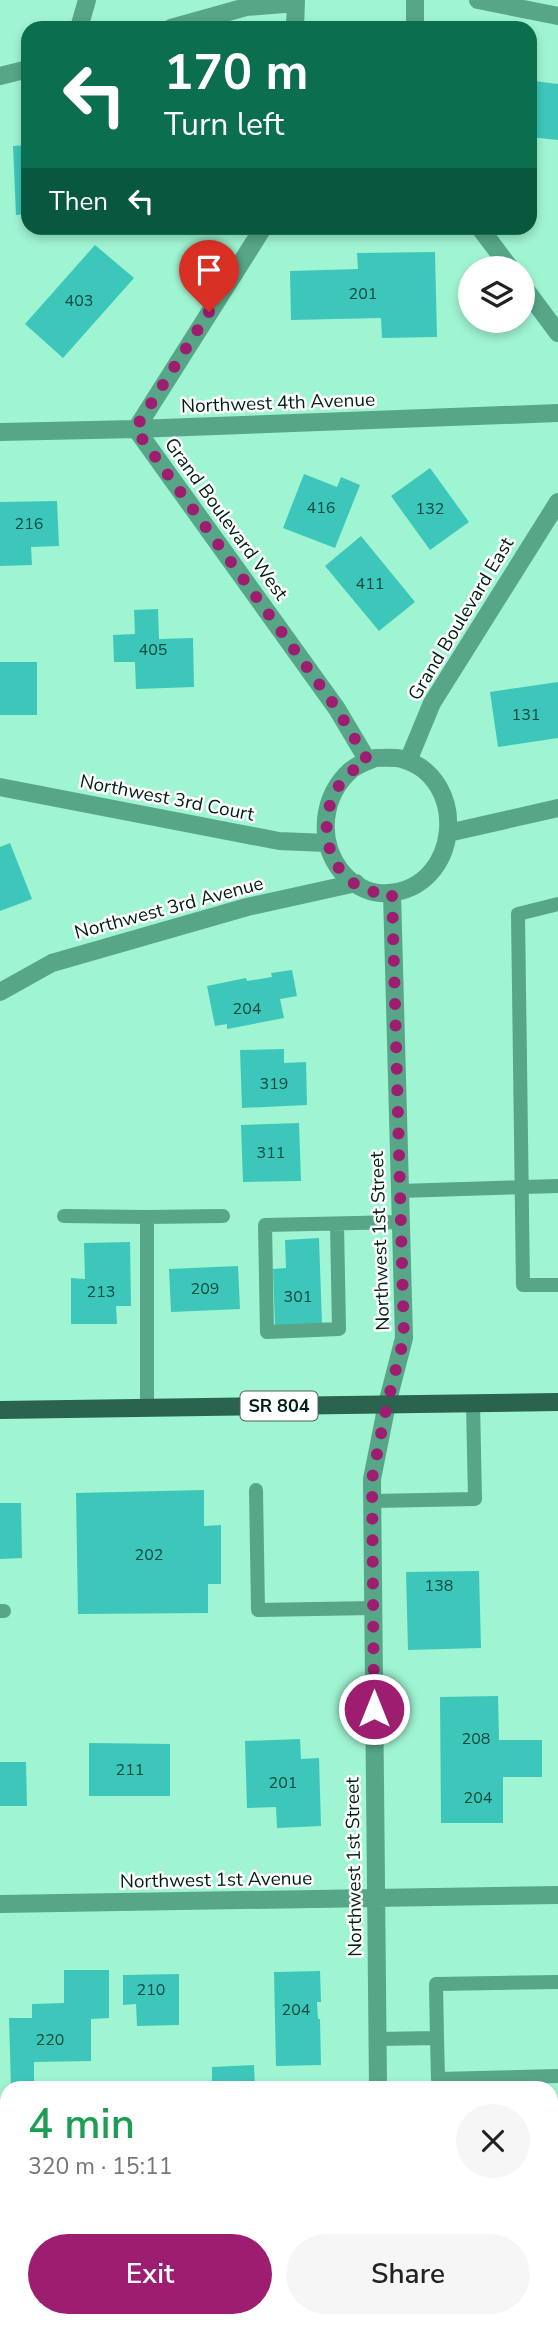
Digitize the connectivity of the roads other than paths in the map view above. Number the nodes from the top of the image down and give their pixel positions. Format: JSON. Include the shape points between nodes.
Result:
{"nodes":[{"id":1,"x":87,"y":0,"type":"edge"},
{"id":2,"x":415,"y":0,"type":"edge"},
{"id":3,"x":478,"y":0,"type":"edge"},
{"id":4,"x":296,"y":2,"type":"edge"},
{"id":5,"x":558,"y":16,"type":"edge"},
{"id":6,"x":81,"y":21,"type":"edge"},
{"id":7,"x":197,"y":21,"type":"edge"},
{"id":8,"x":295,"y":21,"type":"edge"},
{"id":9,"x":415,"y":21,"type":"edge"},
{"id":10,"x":21,"y":71,"type":"edge"},
{"id":11,"x":0,"y":76,"type":"edge"},
{"id":12,"x":259,"y":235,"type":"edge"},
{"id":13,"x":485,"y":235,"type":"edge"},
{"id":14,"x":501,"y":256,"type":"edge"},
{"id":15,"x":535,"y":302,"type":"edge"},
{"id":16,"x":558,"y":333,"type":"edge"},
{"id":17,"x":558,"y":413,"type":"edge"},
{"id":18,"x":135,"y":429,"type":"junction"},
{"id":19,"x":0,"y":432,"type":"edge"},
{"id":20,"x":558,"y":502,"type":"edge"},
{"id":21,"x":368,"y":761,"type":"junction"},
{"id":22,"x":408,"y":761,"type":"junction"},
{"id":23,"x":0,"y":787,"type":"edge"},
{"id":24,"x":558,"y":808,"type":"edge"},
{"id":25,"x":448,"y":833,"type":"junction"},
{"id":26,"x":327,"y":844,"type":"junction"},
{"id":27,"x":356,"y":883,"type":"junction"},
{"id":28,"x":392,"y":893,"type":"junction"},
{"id":29,"x":558,"y":904,"type":"edge"},
{"id":30,"x":0,"y":992,"type":"edge"},
{"id":31,"x":558,"y":1186,"type":"edge"},
{"id":32,"x":522,"y":1187,"type":"junction"},
{"id":33,"x":400,"y":1191,"type":"junction"},
{"id":34,"x":64,"y":1216,"type":"dead end"},
{"id":35,"x":223,"y":1216,"type":"dead end"},
{"id":36,"x":147,"y":1217,"type":"junction"},
{"id":37,"x":401,"y":1222,"type":"junction"},
{"id":38,"x":337,"y":1224,"type":"junction"},
{"id":39,"x":558,"y":1285,"type":"edge"},
{"id":40,"x":558,"y":1402,"type":"edge"},
{"id":41,"x":387,"y":1404,"type":"junction"},
{"id":42,"x":473,"y":1404,"type":"junction"},
{"id":43,"x":147,"y":1408,"type":"junction"},
{"id":44,"x":0,"y":1410,"type":"edge"},
{"id":45,"x":256,"y":1490,"type":"dead end"},
{"id":46,"x":373,"y":1501,"type":"junction"},
{"id":47,"x":373,"y":1608,"type":"junction"},
{"id":48,"x":558,"y":1895,"type":"edge"},
{"id":49,"x":375,"y":1899,"type":"junction"},
{"id":50,"x":0,"y":1904,"type":"edge"},
{"id":51,"x":558,"y":1982,"type":"edge"},
{"id":52,"x":437,"y":2038,"type":"junction"},
{"id":53,"x":377,"y":2039,"type":"junction"},
{"id":54,"x":558,"y":2076,"type":"edge"},
{"id":55,"x":378,"y":2081,"type":"edge"}],
"edges":[{"from":1,"to":6,"type":"street"},
{"from":2,"to":9,"type":"street"},
{"from":3,"to":5,"type":"street"},
{"from":4,"to":7,"type":"street","via":[[246,7]]},
{"from":4,"to":8,"type":"street"},
{"from":10,"to":11,"type":"street"},
{"from":12,"to":18,"type":"street"},
{"from":13,"to":14,"type":"street"},
{"from":15,"to":16,"type":"street"},
{"from":17,"to":18,"type":"street","name":"Northwest 4th Avenue"},
{"from":18,"to":19,"type":"street","name":"Northwest 4th Avenue"},
{"from":18,"to":21,"type":"street","name":"Grand Boulevard West","via":[[337,709]]},
{"from":20,"to":22,"type":"street","name":"Grand Boulevard East","via":[[432,703]]},
{"from":21,"to":22,"type":"street"},
{"from":21,"to":26,"type":"street","via":[[353,768],[334,790],[326,815]]},
{"from":22,"to":25,"type":"street","via":[[439,787]]},
{"from":23,"to":26,"type":"street","name":"Northwest 3rd Court","via":[[279,841]]},
{"from":24,"to":25,"type":"street"},
{"from":25,"to":28,"type":"street","via":[[440,860],[429,875],[403,892]]},
{"from":26,"to":27,"type":"street","via":[[344,874]]},
{"from":27,"to":28,"type":"street","via":[[363,889]]},
{"from":27,"to":30,"type":"street","name":"Northwest 3rd Avenue","via":[[247,907],[52,963]]},
{"from":28,"to":33,"type":"street","name":"Northwest 1st Street"},
{"from":29,"to":32,"type":"lane","via":[[518,914]]},
{"from":31,"to":32,"type":"lane"},
{"from":32,"to":33,"type":"lane"},
{"from":32,"to":39,"type":"lane","via":[[523,1285]]},
{"from":33,"to":37,"type":"street","name":"Northwest 1st Street"},
{"from":34,"to":36,"type":"lane"},
{"from":35,"to":36,"type":"lane"},
{"from":36,"to":43,"type":"lane"},
{"from":37,"to":38,"type":"lane"},
{"from":37,"to":41,"type":"street","name":"Northwest 1st Street","via":[[404,1338]]},
{"from":38,"to":38,"type":"lane","via":[[339,1329],[267,1332],[265,1225]]},
{"from":40,"to":42,"type":"main road","number":"SR 804"},
{"from":41,"to":42,"type":"main road","number":"SR 804"},
{"from":41,"to":43,"type":"main road","number":"SR 804"},
{"from":41,"to":46,"type":"street","name":"Northwest 1st Street","via":[[372,1479]]},
{"from":42,"to":46,"type":"lane","via":[[475,1499]]},
{"from":43,"to":44,"type":"main road","number":"SR 804"},
{"from":45,"to":47,"type":"lane","via":[[258,1609]]},
{"from":46,"to":47,"type":"street","name":"Northwest 1st Street"},
{"from":47,"to":49,"type":"street","name":"Northwest 1st Street"},
{"from":48,"to":49,"type":"street","name":"Northwest 1st Avenue"},
{"from":49,"to":50,"type":"street","name":"Northwest 1st Avenue"},
{"from":49,"to":53,"type":"street","name":"Northwest 1st Street"},
{"from":51,"to":52,"type":"lane","via":[[436,1984]]},
{"from":52,"to":53,"type":"lane"},
{"from":52,"to":54,"type":"lane","via":[[438,2079]]},
{"from":53,"to":55,"type":"street","name":"Northwest 1st Street"}]}
